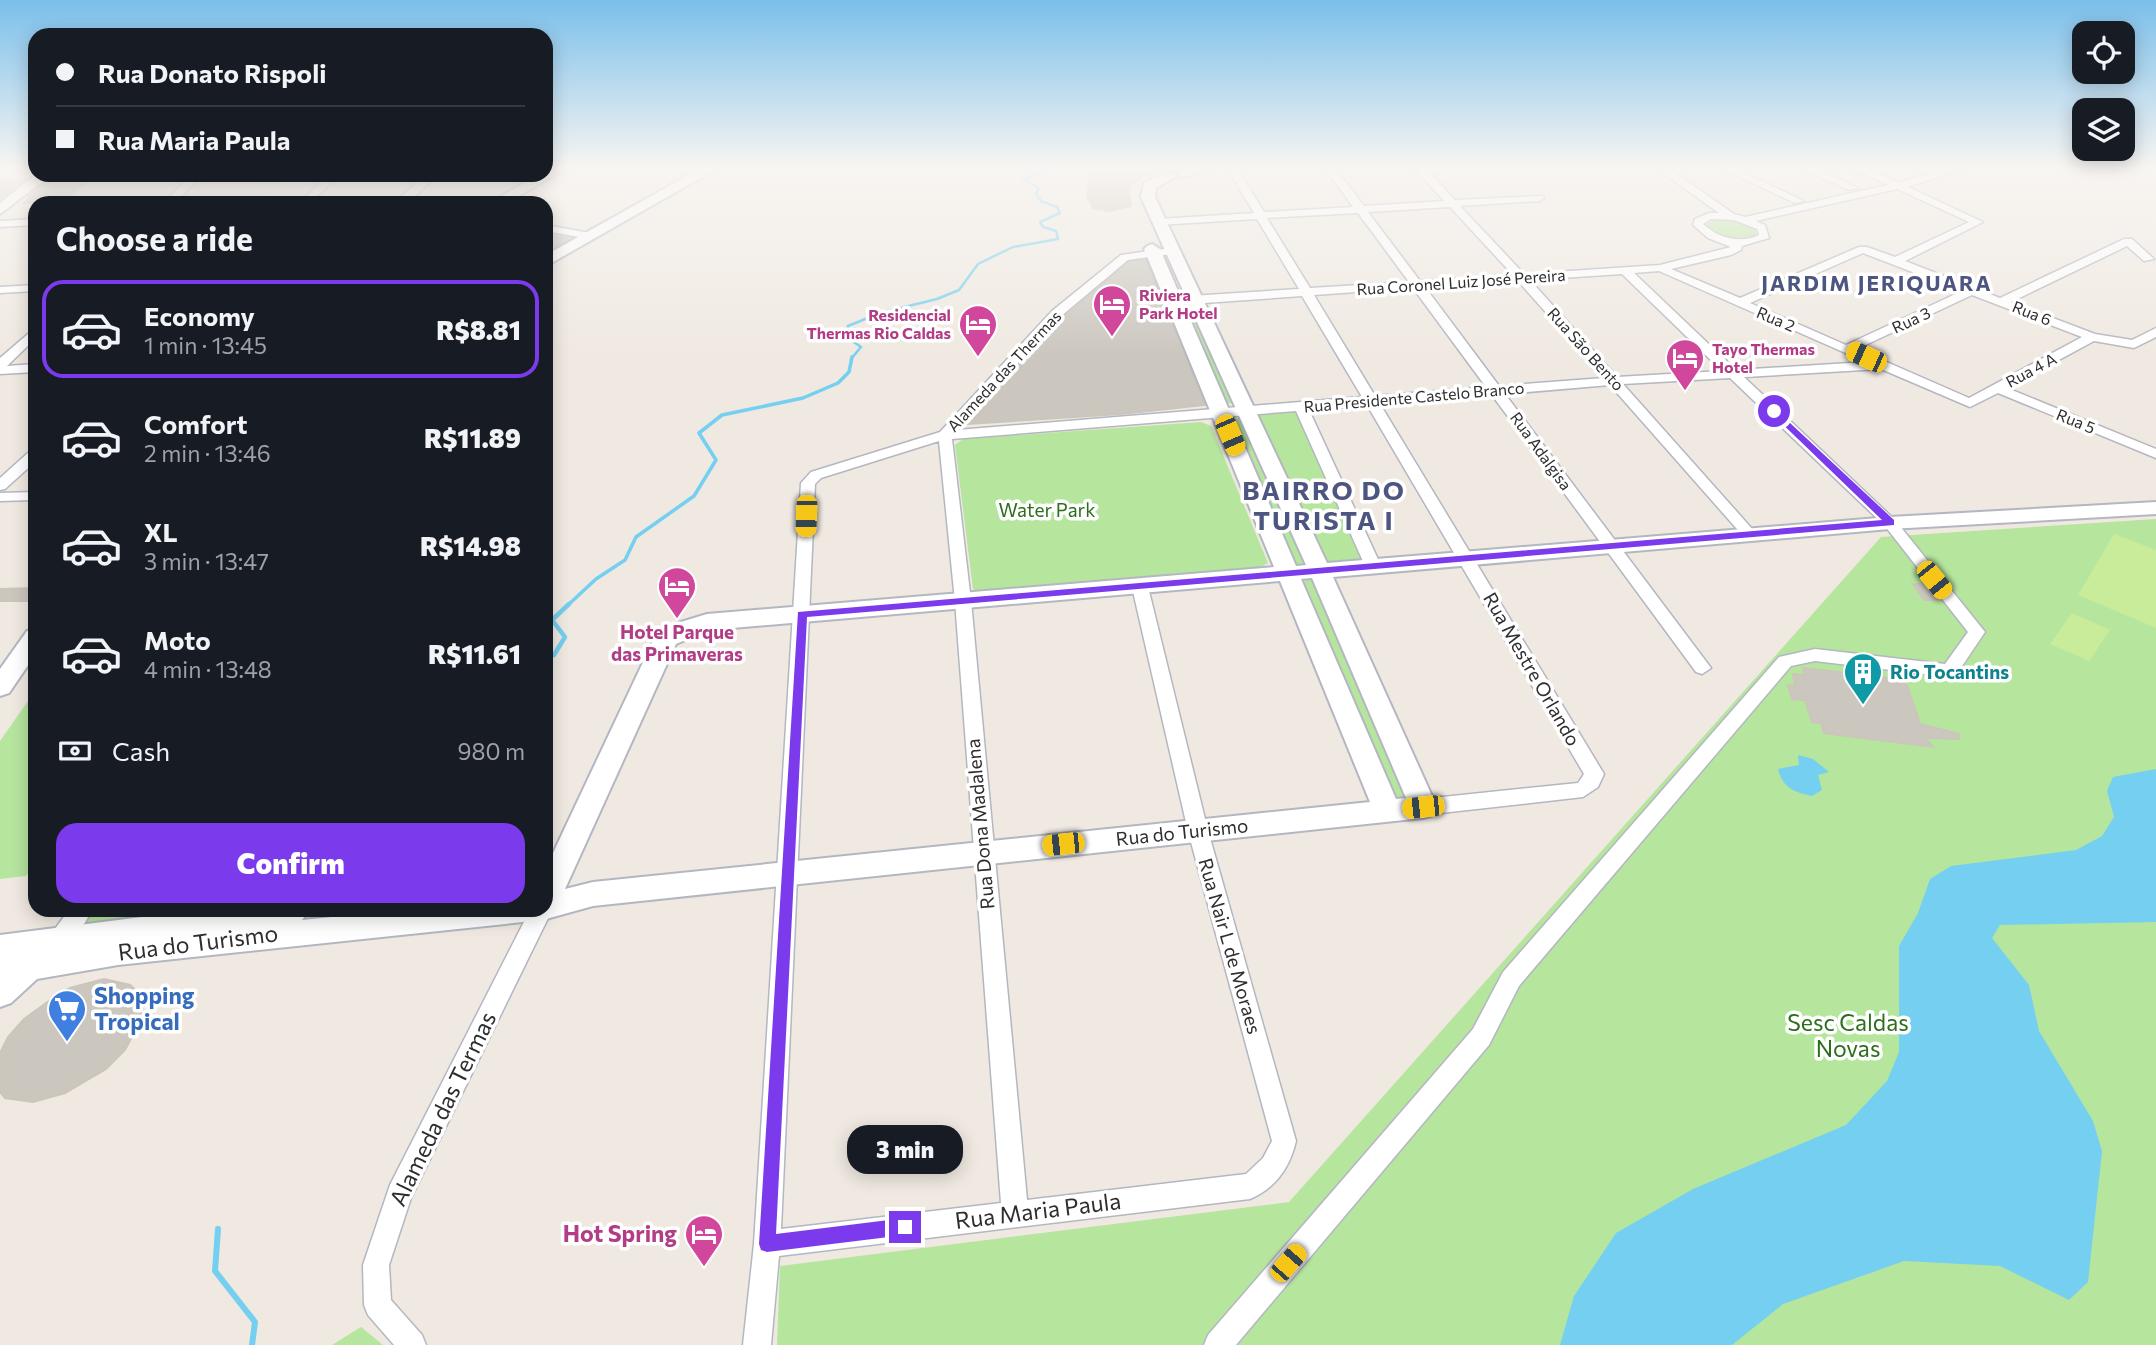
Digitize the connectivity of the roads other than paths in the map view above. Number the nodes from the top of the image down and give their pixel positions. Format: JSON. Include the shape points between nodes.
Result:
{"nodes":[{"id":1,"x":561,"y":231,"type":"edge"},
{"id":2,"x":599,"y":231,"type":"edge"},
{"id":3,"x":1150,"y":231,"type":"edge"},
{"id":4,"x":1159,"y":231,"type":"edge"},
{"id":5,"x":1268,"y":231,"type":"edge"},
{"id":6,"x":1379,"y":231,"type":"edge"},
{"id":7,"x":1477,"y":231,"type":"edge"},
{"id":8,"x":1704,"y":231,"type":"edge"},
{"id":9,"x":1763,"y":231,"type":"edge"},
{"id":10,"x":1960,"y":231,"type":"edge"},
{"id":11,"x":590,"y":236,"type":"junction"},
{"id":12,"x":1735,"y":242,"type":"junction"},
{"id":13,"x":1163,"y":252,"type":"junction"},
{"id":14,"x":2102,"y":254,"type":"junction"},
{"id":15,"x":553,"y":257,"type":"edge"},
{"id":16,"x":2152,"y":259,"type":"edge"},
{"id":17,"x":1896,"y":261,"type":"junction"},
{"id":18,"x":1660,"y":268,"type":"junction"},
{"id":19,"x":1625,"y":271,"type":"junction"},
{"id":20,"x":1521,"y":277,"type":"junction"},
{"id":21,"x":1419,"y":285,"type":"junction"},
{"id":22,"x":28,"y":288,"type":"edge"},
{"id":23,"x":0,"y":290,"type":"edge"},
{"id":24,"x":1974,"y":290,"type":"junction"},
{"id":25,"x":1307,"y":292,"type":"junction"},
{"id":26,"x":1194,"y":300,"type":"junction"},
{"id":27,"x":1175,"y":301,"type":"junction"},
{"id":28,"x":2003,"y":301,"type":"junction"},
{"id":29,"x":1739,"y":303,"type":"junction"},
{"id":30,"x":2156,"y":332,"type":"edge"},
{"id":31,"x":2092,"y":337,"type":"junction"},
{"id":32,"x":28,"y":339,"type":"edge"},
{"id":33,"x":1847,"y":349,"type":"junction"},
{"id":34,"x":0,"y":365,"type":"edge"},
{"id":35,"x":1884,"y":365,"type":"junction"},
{"id":36,"x":28,"y":369,"type":"edge"},
{"id":37,"x":0,"y":370,"type":"edge"},
{"id":38,"x":1735,"y":374,"type":"junction"},
{"id":39,"x":1614,"y":381,"type":"junction"},
{"id":40,"x":1996,"y":388,"type":"junction"},
{"id":41,"x":1497,"y":390,"type":"junction"},
{"id":42,"x":1370,"y":399,"type":"junction"},
{"id":43,"x":1970,"y":403,"type":"joint"},
{"id":44,"x":1301,"y":406,"type":"junction"},
{"id":45,"x":1245,"y":410,"type":"junction"},
{"id":46,"x":1221,"y":412,"type":"junction"},
{"id":47,"x":945,"y":435,"type":"junction"},
{"id":48,"x":2156,"y":454,"type":"edge"},
{"id":49,"x":28,"y":460,"type":"edge"},
{"id":50,"x":0,"y":486,"type":"edge"},
{"id":51,"x":28,"y":496,"type":"edge"},
{"id":52,"x":0,"y":497,"type":"edge"},
{"id":53,"x":2156,"y":508,"type":"edge"},
{"id":54,"x":1891,"y":523,"type":"junction"},
{"id":55,"x":1749,"y":534,"type":"junction"},
{"id":56,"x":1611,"y":547,"type":"junction"},
{"id":57,"x":1468,"y":560,"type":"junction"},
{"id":58,"x":1374,"y":568,"type":"junction"},
{"id":59,"x":1321,"y":572,"type":"junction"},
{"id":60,"x":1289,"y":575,"type":"junction"},
{"id":61,"x":1140,"y":587,"type":"junction"},
{"id":62,"x":963,"y":601,"type":"junction"},
{"id":63,"x":802,"y":614,"type":"junction"},
{"id":64,"x":28,"y":647,"type":"edge"},
{"id":65,"x":1702,"y":668,"type":"dead end"},
{"id":66,"x":0,"y":687,"type":"edge"},
{"id":67,"x":1594,"y":774,"type":"joint"},
{"id":68,"x":1423,"y":807,"type":"junction"},
{"id":69,"x":1387,"y":811,"type":"junction"},
{"id":70,"x":1198,"y":831,"type":"junction"},
{"id":71,"x":982,"y":852,"type":"junction"},
{"id":72,"x":788,"y":875,"type":"junction"},
{"id":73,"x":553,"y":884,"type":"edge"},
{"id":74,"x":553,"y":898,"type":"edge"},
{"id":75,"x":76,"y":917,"type":"edge"},
{"id":76,"x":239,"y":917,"type":"edge"},
{"id":77,"x":455,"y":917,"type":"edge"},
{"id":78,"x":537,"y":917,"type":"edge"},
{"id":79,"x":57,"y":941,"type":"junction"},
{"id":80,"x":0,"y":948,"type":"edge"},
{"id":81,"x":12,"y":970,"type":"edge"},
{"id":82,"x":0,"y":993,"type":"edge"},
{"id":83,"x":1284,"y":1141,"type":"joint"},
{"id":84,"x":1015,"y":1214,"type":"junction"},
{"id":85,"x":767,"y":1244,"type":"junction"},
{"id":86,"x":412,"y":1345,"type":"edge"},
{"id":87,"x":757,"y":1345,"type":"edge"},
{"id":88,"x":1218,"y":1345,"type":"edge"}],
"edges":[{"from":1,"to":11,"type":"street"},
{"from":2,"to":11,"type":"main road"},
{"from":3,"to":13,"type":"main road"},
{"from":4,"to":13,"type":"main road"},
{"from":5,"to":25,"type":"street","name":"Rua Mestre Orlando"},
{"from":6,"to":21,"type":"street","name":"Rua Adalgisa"},
{"from":7,"to":20,"type":"street","name":"Rua São Bento"},
{"from":8,"to":12,"type":"street"},
{"from":9,"to":12,"type":"street","name":"Rua Coronel Luiz José Pereira","via":[[1765,236],[1755,241]]},
{"from":10,"to":17,"type":"street"},
{"from":11,"to":15,"type":"main road"},
{"from":12,"to":18,"type":"street","name":"Rua Coronel Luiz José Pereira","via":[[1737,248],[1727,253]]},
{"from":13,"to":26,"type":"main road"},
{"from":13,"to":27,"type":"main road"},
{"from":13,"to":47,"type":"street","name":"Alameda das Thermas","via":[[1125,257],[1056,314]]},
{"from":14,"to":16,"type":"street"},
{"from":14,"to":16,"type":"street","via":[[2128,241]]},
{"from":14,"to":28,"type":"street"},
{"from":17,"to":24,"type":"street","name":"Rua 6"},
{"from":17,"to":29,"type":"street","name":"Rua 6","via":[[1863,249]]},
{"from":18,"to":19,"type":"street","name":"Rua Coronel Luiz José Pereira"},
{"from":18,"to":29,"type":"street","name":"Rua 2"},
{"from":19,"to":20,"type":"street","name":"Rua Coronel Luiz José Pereira"},
{"from":19,"to":38,"type":"street"},
{"from":20,"to":21,"type":"street","name":"Rua Coronel Luiz José Pereira"},
{"from":20,"to":39,"type":"street","name":"Rua São Bento"},
{"from":21,"to":25,"type":"street","name":"Rua Coronel Luiz José Pereira"},
{"from":21,"to":41,"type":"street","name":"Rua Adalgisa"},
{"from":22,"to":23,"type":"street"},
{"from":24,"to":28,"type":"street","name":"Rua 6"},
{"from":24,"to":33,"type":"street","name":"Rua 3"},
{"from":25,"to":26,"type":"street","name":"Rua Coronel Luiz José Pereira"},
{"from":25,"to":42,"type":"street","name":"Rua Mestre Orlando"},
{"from":26,"to":27,"type":"street","name":"Rua Coronel Luiz José Pereira"},
{"from":26,"to":45,"type":"main road"},
{"from":27,"to":46,"type":"main road"},
{"from":28,"to":31,"type":"street","name":"Rua 6"},
{"from":29,"to":33,"type":"street","name":"Rua 2"},
{"from":30,"to":31,"type":"street","name":"Rua 6","via":[[2123,345]]},
{"from":31,"to":40,"type":"street","name":"Rua 4 A"},
{"from":32,"to":34,"type":"street"},
{"from":33,"to":35,"type":"street","name":"Rua 2"},
{"from":35,"to":38,"type":"street","name":"Rua Presidente Castelo Branco"},
{"from":35,"to":43,"type":"street","name":"Rua 2"},
{"from":36,"to":37,"type":"street"},
{"from":38,"to":39,"type":"street","name":"Rua Presidente Castelo Branco"},
{"from":38,"to":54,"type":"street"},
{"from":39,"to":41,"type":"street","name":"Rua Presidente Castelo Branco"},
{"from":39,"to":55,"type":"street","name":"Rua São Bento"},
{"from":40,"to":43,"type":"street","name":"Rua 4 A"},
{"from":40,"to":48,"type":"street","name":"Rua 5"},
{"from":41,"to":42,"type":"street","name":"Rua Presidente Castelo Branco"},
{"from":41,"to":56,"type":"street","name":"Rua Adalgisa"},
{"from":42,"to":44,"type":"street","name":"Rua Presidente Castelo Branco"},
{"from":42,"to":57,"type":"street","name":"Rua Mestre Orlando"},
{"from":44,"to":45,"type":"street","name":"Rua Presidente Castelo Branco"},
{"from":44,"to":58,"type":"street"},
{"from":45,"to":46,"type":"street","name":"Rua Presidente Castelo Branco"},
{"from":45,"to":59,"type":"main road"},
{"from":46,"to":47,"type":"street","name":"Rua Presidente Castelo Branco"},
{"from":46,"to":60,"type":"main road"},
{"from":47,"to":62,"type":"street","name":"Rua Dona Madalena"},
{"from":47,"to":63,"type":"street","name":"Rua Presidente Castelo Branco","via":[[828,470],[808,482]]},
{"from":49,"to":50,"type":"street"},
{"from":51,"to":52,"type":"street"},
{"from":53,"to":54,"type":"main road"},
{"from":54,"to":55,"type":"main road"},
{"from":54,"to":88,"type":"street","via":[[1977,632],[1950,671],[1815,655],[1785,661],[1511,979],[1482,1037]]},
{"from":55,"to":56,"type":"main road"},
{"from":56,"to":57,"type":"main road"},
{"from":56,"to":65,"type":"street","name":"Rua Adalgisa"},
{"from":57,"to":58,"type":"main road"},
{"from":57,"to":67,"type":"street","name":"Rua Mestre Orlando"},
{"from":58,"to":59,"type":"main road"},
{"from":59,"to":60,"type":"main road"},
{"from":59,"to":68,"type":"main road"},
{"from":60,"to":61,"type":"main road"},
{"from":60,"to":69,"type":"main road"},
{"from":61,"to":62,"type":"main road"},
{"from":61,"to":70,"type":"street","name":"Rua Nair L de Moraes"},
{"from":62,"to":63,"type":"main road"},
{"from":62,"to":71,"type":"street","name":"Rua Dona Madalena"},
{"from":63,"to":72,"type":"street"},
{"from":63,"to":73,"type":"main road","name":"Alameda das Termas","via":[[706,622],[666,639]]},
{"from":64,"to":66,"type":"main road"},
{"from":67,"to":68,"type":"street","name":"Rua do Turismo","via":[[1583,790]]},
{"from":68,"to":69,"type":"main road","name":"Rua do Turismo"},
{"from":69,"to":70,"type":"main road","name":"Rua do Turismo"},
{"from":70,"to":71,"type":"main road","name":"Rua do Turismo"},
{"from":70,"to":83,"type":"street","name":"Rua Nair L de Moraes"},
{"from":71,"to":72,"type":"main road","name":"Rua do Turismo"},
{"from":71,"to":84,"type":"street","name":"Rua Dona Madalena"},
{"from":72,"to":74,"type":"main road","name":"Rua do Turismo"},
{"from":72,"to":85,"type":"street"},
{"from":75,"to":79,"type":"street"},
{"from":76,"to":79,"type":"main road","name":"Rua do Turismo"},
{"from":77,"to":81,"type":"main road","name":"Rua do Turismo","via":[[117,952]]},
{"from":78,"to":86,"type":"street","name":"Alameda das Termas","via":[[399,1194],[376,1265],[378,1305]]},
{"from":79,"to":80,"type":"main road","name":"Rua do Turismo"},
{"from":79,"to":81,"type":"main road"},
{"from":81,"to":82,"type":"main road"},
{"from":83,"to":84,"type":"street","name":"Rua Maria Paula","via":[[1270,1172],[1250,1186]]},
{"from":84,"to":85,"type":"street","name":"Rua Maria Paula"},
{"from":85,"to":87,"type":"street"}]}
